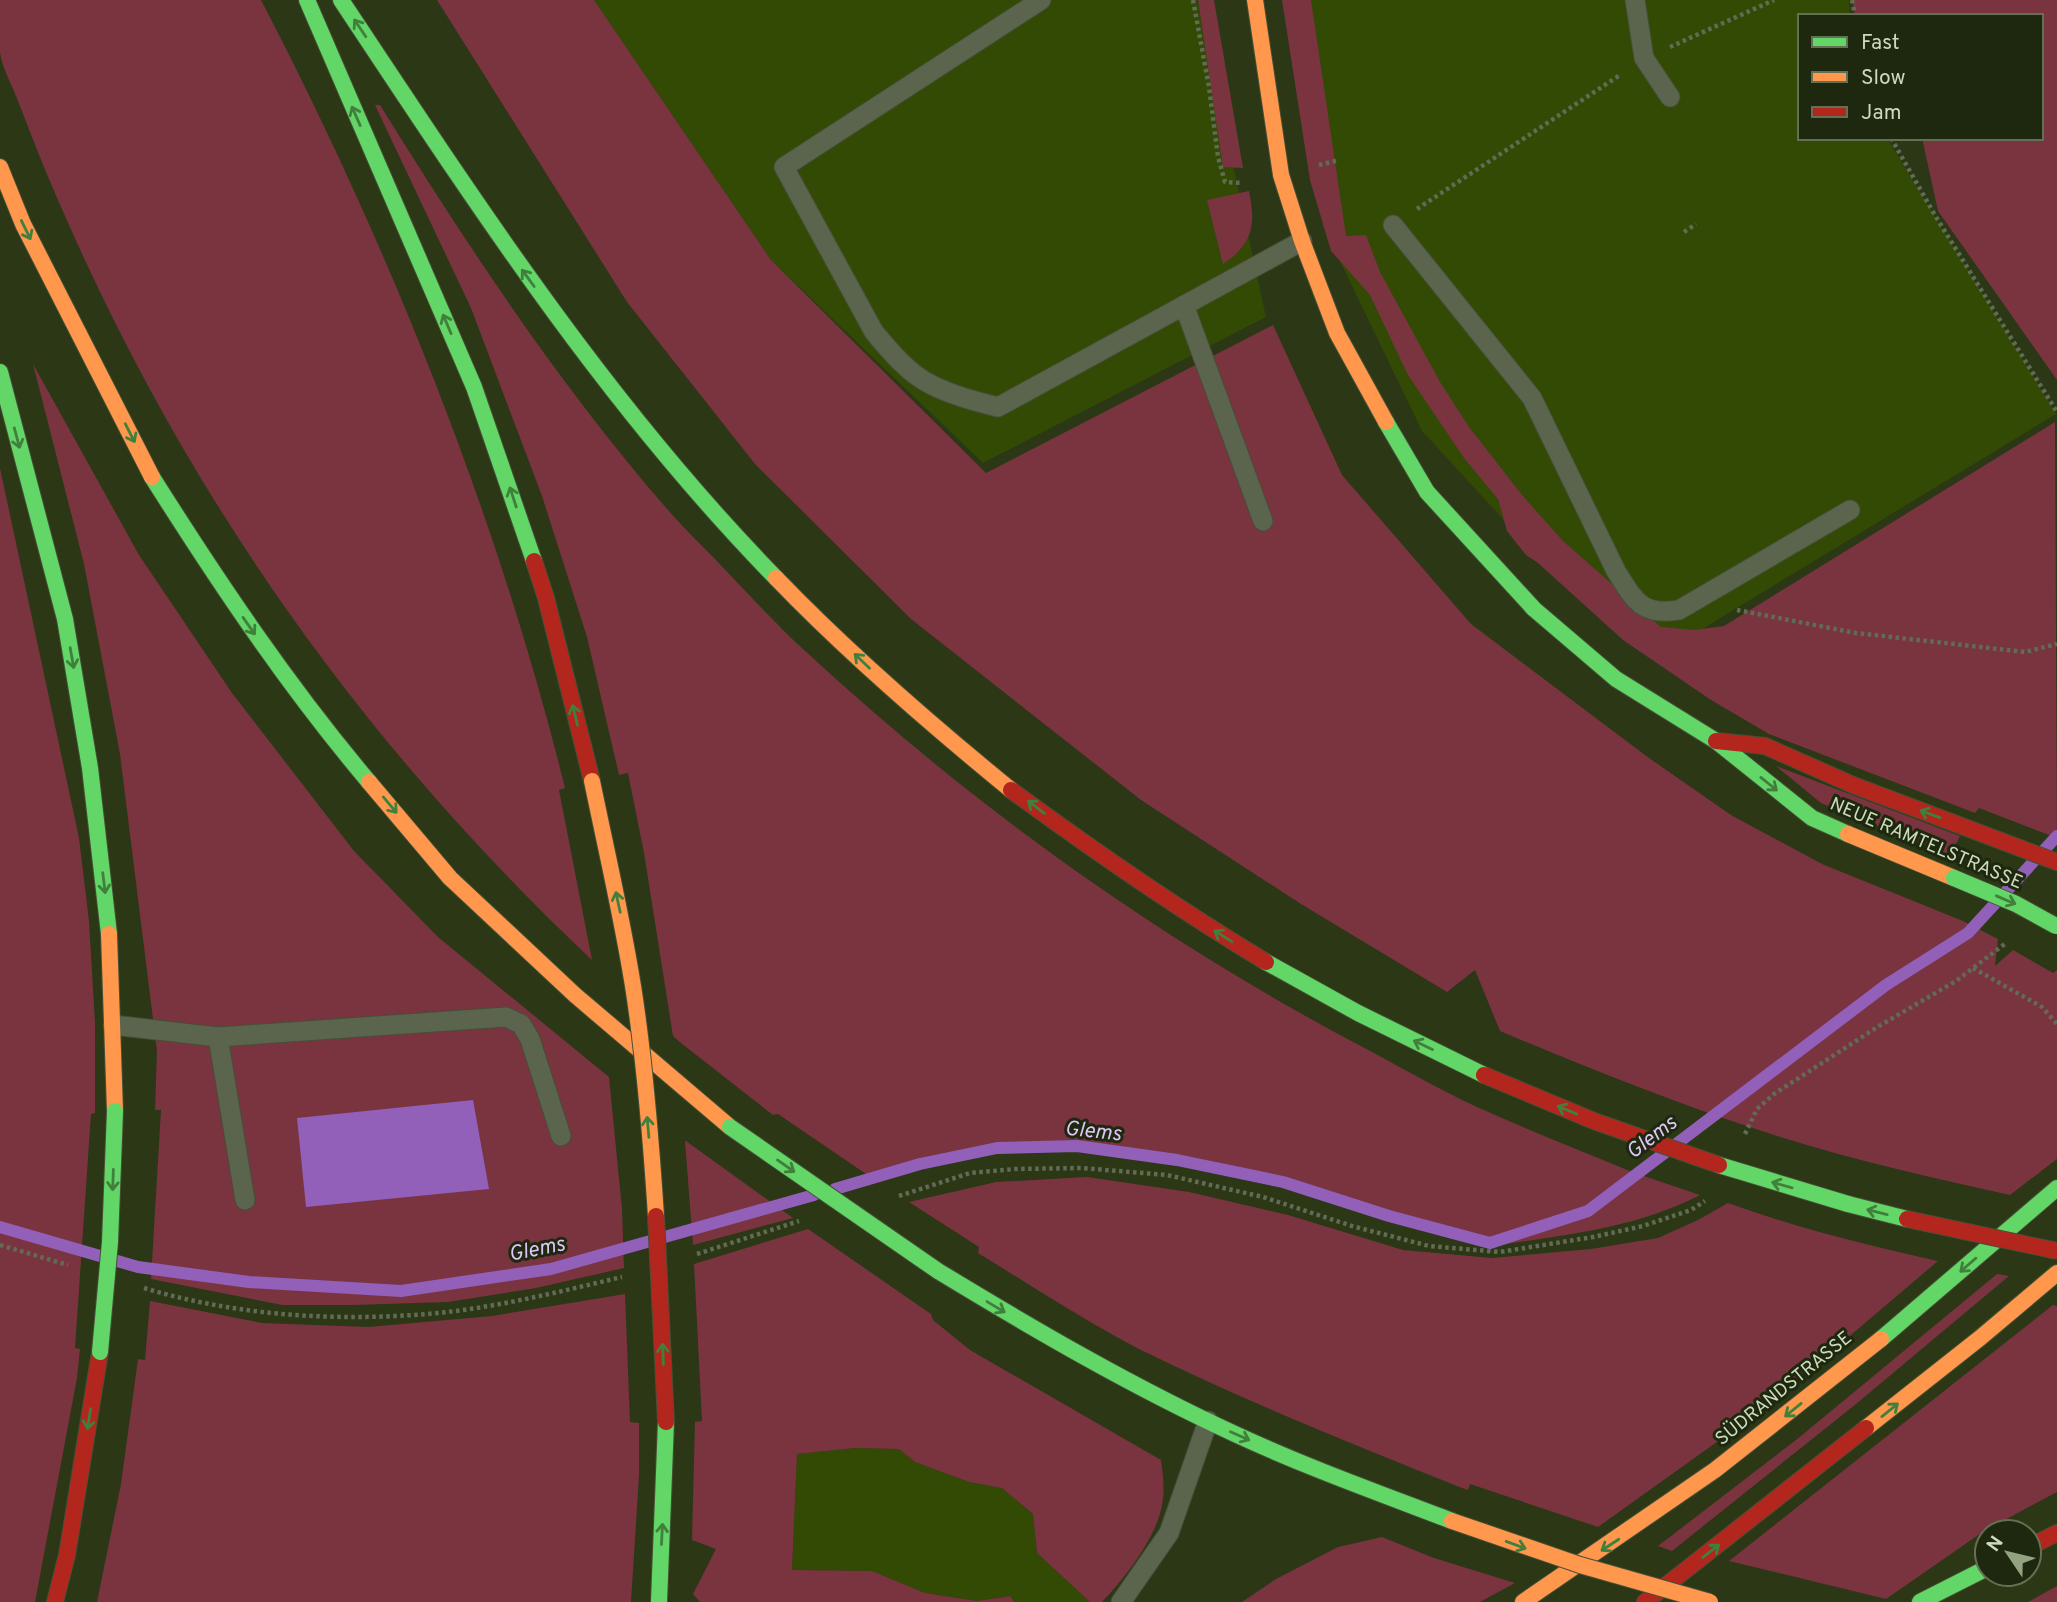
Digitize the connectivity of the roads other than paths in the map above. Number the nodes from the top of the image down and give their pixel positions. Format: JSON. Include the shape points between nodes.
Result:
{"nodes":[{"id":1,"x":307,"y":0,"type":"edge"},
{"id":2,"x":341,"y":0,"type":"edge"},
{"id":3,"x":1041,"y":0,"type":"edge"},
{"id":4,"x":1255,"y":0,"type":"edge"},
{"id":5,"x":1635,"y":0,"type":"edge"},
{"id":6,"x":1671,"y":97,"type":"dead end"},
{"id":7,"x":0,"y":167,"type":"edge"},
{"id":8,"x":1393,"y":225,"type":"road end"},
{"id":9,"x":1302,"y":241,"type":"junction"},
{"id":10,"x":1184,"y":305,"type":"junction"},
{"id":11,"x":0,"y":372,"type":"edge"},
{"id":12,"x":1850,"y":510,"type":"dead end"},
{"id":13,"x":1263,"y":521,"type":"dead end"},
{"id":14,"x":1716,"y":741,"type":"junction"},
{"id":15,"x":2057,"y":862,"type":"edge"},
{"id":16,"x":2057,"y":927,"type":"edge"},
{"id":17,"x":113,"y":1025,"type":"junction"},
{"id":18,"x":218,"y":1037,"type":"junction"},
{"id":19,"x":561,"y":1136,"type":"dead end"},
{"id":20,"x":2057,"y":1188,"type":"edge"},
{"id":21,"x":245,"y":1200,"type":"dead end"},
{"id":22,"x":2057,"y":1251,"type":"edge"},
{"id":23,"x":2057,"y":1273,"type":"edge"},
{"id":24,"x":1208,"y":1421,"type":"junction"},
{"id":25,"x":1973,"y":1575,"type":"edge"},
{"id":26,"x":55,"y":1602,"type":"edge"},
{"id":27,"x":659,"y":1602,"type":"edge"},
{"id":28,"x":1121,"y":1602,"type":"edge"},
{"id":29,"x":1523,"y":1602,"type":"edge"},
{"id":30,"x":1645,"y":1602,"type":"edge"},
{"id":31,"x":1710,"y":1602,"type":"edge"},
{"id":32,"x":1920,"y":1602,"type":"edge"}],
"edges":[{"from":27,"to":1,"type":"main road","one_way":true,"bridge":true,"via":[[666,1422],[656,1209],[643,1063],[624,927],[592,781],[546,598],[474,387]]},
{"from":22,"to":2,"type":"main road","one_way":true,"bridge":true,"via":[[1848,1204],[1692,1157],[1594,1121],[1484,1074],[1313,989],[1183,911],[1059,825],[903,700],[747,549],[680,474],[524,274]]},
{"from":3,"to":10,"type":"lane","via":[[784,167],[873,332],[927,383],[963,398],[998,407]]},
{"from":4,"to":9,"type":"main road","name":"NEUE RAMTELSTRASSE","via":[[1282,174]]},
{"from":5,"to":6,"type":"lane","via":[[1644,58]]},
{"from":7,"to":24,"type":"main road","one_way":true,"bridge":true,"via":[[23,224],[150,473],[214,575],[321,725],[450,878],[575,995],[730,1127],[937,1271],[1035,1330]]},
{"from":8,"to":12,"type":"lane","via":[[1532,398],[1616,571],[1644,607],[1658,613],[1679,610]]},
{"from":9,"to":10,"type":"lane"},
{"from":9,"to":14,"type":"main road","name":"NEUE RAMTELSTRASSE","via":[[1337,333],[1427,492],[1554,627],[1616,679]]},
{"from":10,"to":13,"type":"lane"},
{"from":11,"to":17,"type":"main road","one_way":true,"via":[[65,619],[108,914]]},
{"from":15,"to":14,"type":"main road","name":"NEUE RAMTELSTRASSE","one_way":true,"via":[[1853,785],[1765,746]]},
{"from":14,"to":16,"type":"main road","name":"NEUE RAMTELSTRASSE","one_way":true,"bridge":true,"via":[[1812,818],[2016,904]]},
{"from":17,"to":18,"type":"lane"},
{"from":17,"to":26,"type":"main road","one_way":true,"bridge":true,"via":[[116,1111],[100,1352]]},
{"from":18,"to":19,"type":"lane","via":[[506,1017],[521,1024],[530,1039]]},
{"from":18,"to":21,"type":"lane"},
{"from":20,"to":29,"type":"main road","name":"SÜDRANDSTRASSE","one_way":true,"via":[[1743,1450]]},
{"from":30,"to":23,"type":"main road","one_way":true},
{"from":24,"to":28,"type":"lane","via":[[1169,1533]]},
{"from":24,"to":31,"type":"main road","one_way":true,"bridge":true,"via":[[1532,1551]]},
{"from":25,"to":32,"type":"main road"}]}
